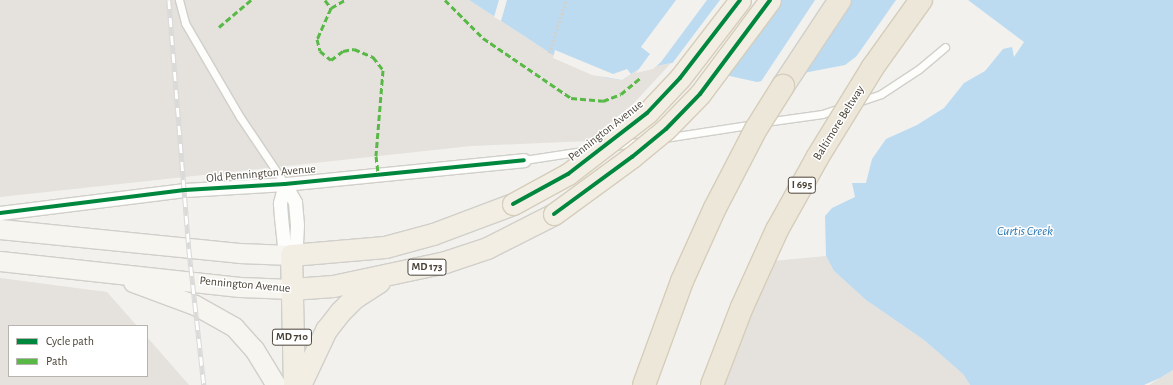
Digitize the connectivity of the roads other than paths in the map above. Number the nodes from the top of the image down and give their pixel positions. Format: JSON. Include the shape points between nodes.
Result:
{"nodes":[{"id":1,"x":179,"y":0,"type":"edge"},
{"id":2,"x":740,"y":0,"type":"edge"},
{"id":3,"x":770,"y":0,"type":"edge"},
{"id":4,"x":840,"y":0,"type":"edge"},
{"id":5,"x":921,"y":0,"type":"edge"},
{"id":6,"x":945,"y":46,"type":"dead end"},
{"id":7,"x":524,"y":160,"type":"joint"},
{"id":8,"x":285,"y":184,"type":"junction"},
{"id":9,"x":0,"y":213,"type":"edge"},
{"id":10,"x":0,"y":229,"type":"edge"},
{"id":11,"x":291,"y":252,"type":"junction"},
{"id":12,"x":0,"y":261,"type":"edge"},
{"id":13,"x":95,"y":271,"type":"junction"},
{"id":14,"x":391,"y":275,"type":"junction"},
{"id":15,"x":292,"y":289,"type":"junction"},
{"id":16,"x":276,"y":385,"type":"edge"},
{"id":17,"x":294,"y":385,"type":"edge"},
{"id":18,"x":300,"y":385,"type":"edge"},
{"id":19,"x":644,"y":385,"type":"edge"},
{"id":20,"x":712,"y":385,"type":"edge"}],
"edges":[{"from":1,"to":8,"type":"lane","via":[[185,23],[240,117]]},
{"from":2,"to":11,"type":"main road","name":"Pennington Avenue","number":"MD 173","bridge":true,"via":[[680,78],[647,112],[568,174],[513,204],[433,234],[385,247]]},
{"from":3,"to":14,"type":"main road","name":"Pennington Avenue","number":"MD 173","bridge":true,"via":[[700,94],[666,129],[554,214],[487,248],[445,262]]},
{"from":4,"to":19,"type":"highway","bridge":true,"via":[[756,129],[715,208],[682,281]]},
{"from":5,"to":20,"type":"highway","name":"Baltimore Beltway","number":"I 695","bridge":true,"via":[[873,67],[817,158],[781,223],[742,307]]},
{"from":6,"to":7,"type":"lane","via":[[919,69],[881,94],[822,114]]},
{"from":7,"to":8,"type":"street","name":"Old Pennington Avenue"},
{"from":8,"to":9,"type":"street","name":"Old Pennington Avenue","via":[[185,190]]},
{"from":8,"to":11,"type":"street","via":[[295,202],[296,244]]},
{"from":10,"to":11,"type":"main road","name":"Pennington Avenue","number":"MD 173","via":[[238,254]]},
{"from":11,"to":15,"type":"main road","number":"MD 710"},
{"from":12,"to":13,"type":"main road","name":"Pennington Avenue","number":"MD 173"},
{"from":13,"to":15,"type":"main road","name":"Pennington Avenue","number":"MD 173","via":[[240,287]]},
{"from":13,"to":16,"type":"main road","via":[[169,294],[234,327],[254,350]]},
{"from":14,"to":15,"type":"main road","name":"Pennington Avenue","number":"MD 173","via":[[333,286]]},
{"from":14,"to":18,"type":"main road","via":[[354,298],[340,312],[326,330]]},
{"from":15,"to":17,"type":"main road","number":"MD 710"}]}
